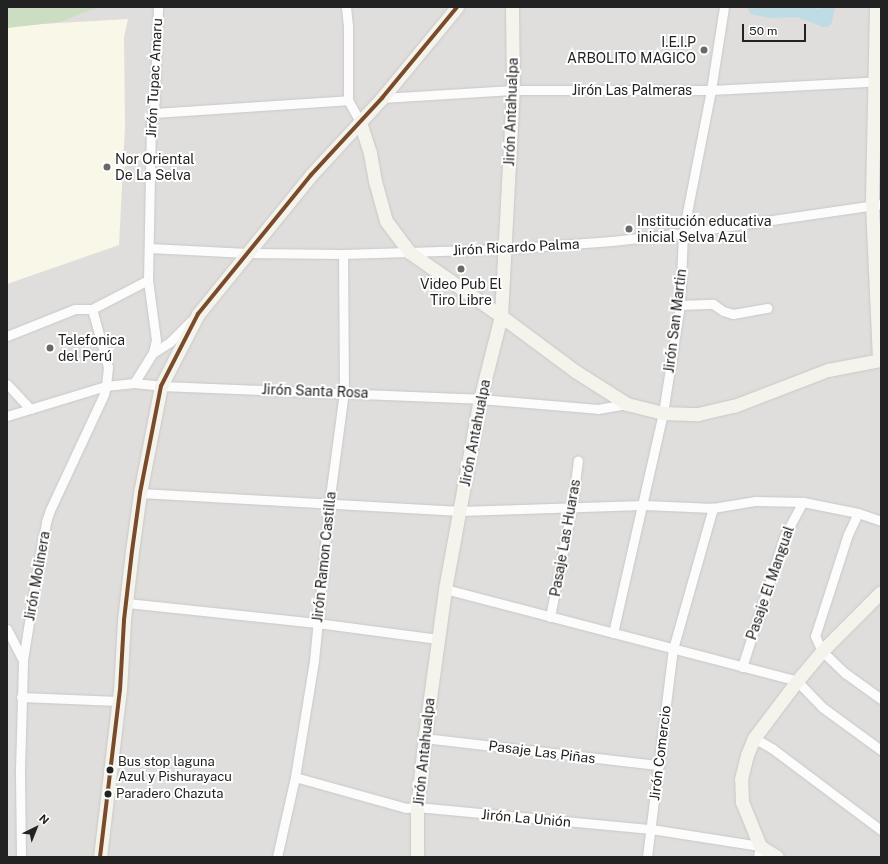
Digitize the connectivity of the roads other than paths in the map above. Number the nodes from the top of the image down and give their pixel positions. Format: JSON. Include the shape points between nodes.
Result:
{"nodes":[{"id":1,"x":346,"y":7,"type":"edge"},
{"id":2,"x":457,"y":7,"type":"edge"},
{"id":3,"x":512,"y":7,"type":"edge"},
{"id":4,"x":724,"y":7,"type":"edge"},
{"id":5,"x":876,"y":7,"type":"edge"},
{"id":6,"x":158,"y":9,"type":"edge"},
{"id":7,"x":878,"y":81,"type":"edge"},
{"id":8,"x":513,"y":90,"type":"junction"},
{"id":9,"x":711,"y":90,"type":"junction"},
{"id":10,"x":382,"y":98,"type":"junction"},
{"id":11,"x":348,"y":100,"type":"junction"},
{"id":12,"x":154,"y":113,"type":"junction"},
{"id":13,"x":360,"y":122,"type":"junction"},
{"id":14,"x":877,"y":205,"type":"edge"},
{"id":15,"x":683,"y":233,"type":"junction"},
{"id":16,"x":149,"y":248,"type":"junction"},
{"id":17,"x":505,"y":249,"type":"junction"},
{"id":18,"x":409,"y":252,"type":"junction"},
{"id":19,"x":247,"y":253,"type":"junction"},
{"id":20,"x":343,"y":254,"type":"junction"},
{"id":21,"x":148,"y":280,"type":"junction"},
{"id":22,"x":680,"y":305,"type":"junction"},
{"id":23,"x":767,"y":308,"type":"dead end"},
{"id":24,"x":92,"y":309,"type":"junction"},
{"id":25,"x":198,"y":314,"type":"junction"},
{"id":26,"x":501,"y":316,"type":"junction"},
{"id":27,"x":7,"y":336,"type":"edge"},
{"id":28,"x":154,"y":353,"type":"junction"},
{"id":29,"x":880,"y":360,"type":"edge"},
{"id":30,"x":134,"y":383,"type":"junction"},
{"id":31,"x":7,"y":384,"type":"edge"},
{"id":32,"x":106,"y":386,"type":"junction"},
{"id":33,"x":160,"y":386,"type":"junction"},
{"id":34,"x":344,"y":392,"type":"junction"},
{"id":35,"x":480,"y":399,"type":"junction"},
{"id":36,"x":627,"y":404,"type":"junction"},
{"id":37,"x":30,"y":409,"type":"junction"},
{"id":38,"x":663,"y":413,"type":"junction"},
{"id":39,"x":7,"y":416,"type":"edge"},
{"id":40,"x":578,"y":460,"type":"dead end"},
{"id":41,"x":140,"y":493,"type":"junction"},
{"id":42,"x":803,"y":502,"type":"junction"},
{"id":43,"x":329,"y":504,"type":"junction"},
{"id":44,"x":643,"y":505,"type":"junction"},
{"id":45,"x":572,"y":506,"type":"junction"},
{"id":46,"x":713,"y":508,"type":"junction"},
{"id":47,"x":460,"y":511,"type":"junction"},
{"id":48,"x":858,"y":513,"type":"junction"},
{"id":49,"x":881,"y":522,"type":"edge"},
{"id":50,"x":445,"y":589,"type":"junction"},
{"id":51,"x":881,"y":592,"type":"edge"},
{"id":52,"x":127,"y":603,"type":"junction"},
{"id":53,"x":550,"y":616,"type":"junction"},
{"id":54,"x":317,"y":623,"type":"junction"},
{"id":55,"x":7,"y":629,"type":"edge"},
{"id":56,"x":613,"y":633,"type":"junction"},
{"id":57,"x":438,"y":639,"type":"junction"},
{"id":58,"x":673,"y":649,"type":"junction"},
{"id":59,"x":822,"y":651,"type":"junction"},
{"id":60,"x":23,"y":660,"type":"junction"},
{"id":61,"x":742,"y":667,"type":"junction"},
{"id":62,"x":797,"y":681,"type":"junction"},
{"id":63,"x":21,"y":697,"type":"junction"},
{"id":64,"x":881,"y":698,"type":"edge"},
{"id":65,"x":118,"y":701,"type":"junction"},
{"id":66,"x":424,"y":738,"type":"junction"},
{"id":67,"x":754,"y":738,"type":"junction"},
{"id":68,"x":881,"y":750,"type":"edge"},
{"id":69,"x":659,"y":765,"type":"junction"},
{"id":70,"x":295,"y":777,"type":"junction"},
{"id":71,"x":417,"y":807,"type":"junction"},
{"id":72,"x":651,"y":829,"type":"junction"},
{"id":73,"x":881,"y":830,"type":"edge"},
{"id":74,"x":759,"y":851,"type":"edge"},
{"id":75,"x":21,"y":857,"type":"edge"},
{"id":76,"x":100,"y":857,"type":"edge"},
{"id":77,"x":277,"y":857,"type":"edge"},
{"id":78,"x":417,"y":857,"type":"edge"},
{"id":79,"x":647,"y":857,"type":"edge"},
{"id":80,"x":777,"y":857,"type":"edge"}],
"edges":[{"from":1,"to":11,"type":"street"},
{"from":2,"to":10,"type":"main road"},
{"from":3,"to":8,"type":"main road","name":"Jirón Antahualpa"},
{"from":4,"to":9,"type":"street","name":"Jirón San Martin"},
{"from":5,"to":7,"type":"main road"},
{"from":6,"to":12,"type":"street","name":"Jirón Tupac Amaru"},
{"from":7,"to":9,"type":"street","name":"Jirón Las Palmeras"},
{"from":7,"to":14,"type":"main road"},
{"from":8,"to":9,"type":"street","name":"Jirón Las Palmeras"},
{"from":8,"to":10,"type":"street","name":"Jirón Las Palmeras"},
{"from":8,"to":17,"type":"main road","name":"Jirón Antahualpa"},
{"from":9,"to":15,"type":"street","name":"Jirón San Martin"},
{"from":10,"to":13,"type":"main road"},
{"from":11,"to":12,"type":"street"},
{"from":11,"to":13,"type":"street"},
{"from":12,"to":16,"type":"street","name":"Jirón Tupac Amaru","via":[[151,118]]},
{"from":13,"to":18,"type":"main road","via":[[370,152],[386,221]]},
{"from":13,"to":19,"type":"main road","via":[[311,175]]},
{"from":14,"to":15,"type":"street","name":"Jirón Ricardo Palma"},
{"from":14,"to":29,"type":"main road"},
{"from":15,"to":17,"type":"street","name":"Jirón Ricardo Palma"},
{"from":15,"to":22,"type":"street","name":"Jirón San Martin"},
{"from":16,"to":19,"type":"street","name":"Jirón Ricardo Palma"},
{"from":16,"to":21,"type":"street","name":"Jirón Tupac Amaru"},
{"from":17,"to":18,"type":"street","name":"Jirón Ricardo Palma"},
{"from":17,"to":26,"type":"main road","name":"Jirón Antahualpa"},
{"from":18,"to":20,"type":"street","name":"Jirón Ricardo Palma"},
{"from":18,"to":26,"type":"main road"},
{"from":19,"to":20,"type":"street","name":"Jirón Ricardo Palma"},
{"from":19,"to":25,"type":"main road"},
{"from":20,"to":34,"type":"street","name":"Jirón Ramon Castilla"},
{"from":21,"to":24,"type":"street"},
{"from":21,"to":28,"type":"street","name":"Jirón Tupac Amaru","via":[[156,340]]},
{"from":22,"to":23,"type":"street","via":[[713,304],[733,314]]},
{"from":22,"to":38,"type":"street","name":"Jirón San Martin"},
{"from":24,"to":27,"type":"street","via":[[75,309]]},
{"from":24,"to":32,"type":"street","name":"Jirón Molinera","via":[[108,368]]},
{"from":25,"to":28,"type":"street","via":[[170,342]]},
{"from":25,"to":33,"type":"main road"},
{"from":26,"to":35,"type":"main road","name":"Jirón Antahualpa"},
{"from":26,"to":36,"type":"main road"},
{"from":28,"to":30,"type":"street"},
{"from":29,"to":38,"type":"main road","via":[[828,370],[734,406],[698,414]]},
{"from":30,"to":32,"type":"street","name":"Jirón Santa Rosa"},
{"from":30,"to":33,"type":"street","name":"Jirón Santa Rosa"},
{"from":31,"to":37,"type":"street"},
{"from":32,"to":37,"type":"street","name":"Jirón Santa Rosa"},
{"from":32,"to":60,"type":"street","name":"Jirón Molinera","via":[[46,522]]},
{"from":33,"to":34,"type":"street","name":"Jirón Santa Rosa"},
{"from":33,"to":41,"type":"main road"},
{"from":34,"to":35,"type":"street","name":"Jirón Santa Rosa"},
{"from":34,"to":43,"type":"street","name":"Jirón Ramon Castilla"},
{"from":35,"to":36,"type":"street","name":"Jirón Santa Rosa","via":[[598,408]]},
{"from":35,"to":47,"type":"main road","name":"Jirón Antahualpa"},
{"from":36,"to":38,"type":"main road"},
{"from":37,"to":39,"type":"street","name":"Jirón Santa Rosa"},
{"from":38,"to":44,"type":"street","name":"Jirón San Martin"},
{"from":40,"to":45,"type":"street","name":"Pasaje Las Huaras"},
{"from":41,"to":43,"type":"street"},
{"from":41,"to":52,"type":"main road"},
{"from":42,"to":46,"type":"street","via":[[755,501]]},
{"from":42,"to":48,"type":"street"},
{"from":42,"to":61,"type":"street","name":"Pasaje El Mangual","via":[[784,537]]},
{"from":43,"to":47,"type":"street"},
{"from":43,"to":54,"type":"street","name":"Jirón Ramon Castilla"},
{"from":44,"to":45,"type":"street"},
{"from":44,"to":46,"type":"street"},
{"from":44,"to":56,"type":"street","name":"Jirón San Martin"},
{"from":45,"to":47,"type":"street"},
{"from":45,"to":53,"type":"street","name":"Pasaje Las Huaras"},
{"from":46,"to":58,"type":"street","name":"Jirón Comercio"},
{"from":47,"to":50,"type":"main road","name":"Jirón Antahualpa"},
{"from":48,"to":49,"type":"street"},
{"from":48,"to":59,"type":"street","via":[[848,534],[816,630]]},
{"from":50,"to":53,"type":"street"},
{"from":50,"to":57,"type":"main road","name":"Jirón Antahualpa"},
{"from":51,"to":59,"type":"main road"},
{"from":52,"to":54,"type":"street"},
{"from":52,"to":65,"type":"main road"},
{"from":53,"to":56,"type":"street"},
{"from":54,"to":57,"type":"street"},
{"from":54,"to":70,"type":"street","name":"Jirón Ramon Castilla","via":[[314,661]]},
{"from":55,"to":60,"type":"street"},
{"from":56,"to":58,"type":"street"},
{"from":57,"to":66,"type":"main road","name":"Jirón Antahualpa"},
{"from":58,"to":61,"type":"street"},
{"from":58,"to":69,"type":"street","name":"Jirón Comercio"},
{"from":59,"to":62,"type":"main road"},
{"from":59,"to":64,"type":"street","via":[[845,673]]},
{"from":60,"to":63,"type":"street","name":"Jirón Molinera"},
{"from":61,"to":62,"type":"street"},
{"from":62,"to":67,"type":"main road"},
{"from":62,"to":68,"type":"street","via":[[822,707]]},
{"from":63,"to":65,"type":"street"},
{"from":63,"to":75,"type":"street","name":"Jirón Molinera"},
{"from":65,"to":76,"type":"main road"},
{"from":66,"to":69,"type":"street","name":"Pasaje Las Piñas"},
{"from":66,"to":71,"type":"main road","name":"Jirón Antahualpa"},
{"from":67,"to":73,"type":"street","via":[[773,749]]},
{"from":67,"to":74,"type":"main road","via":[[741,779],[742,802]]},
{"from":69,"to":72,"type":"street","name":"Jirón Comercio"},
{"from":70,"to":71,"type":"street","name":"Jirón La Unión","via":[[406,808]]},
{"from":70,"to":77,"type":"street","name":"Jirón Ramon Castilla"},
{"from":71,"to":72,"type":"street","name":"Jirón La Unión"},
{"from":71,"to":78,"type":"main road","name":"Jirón Antahualpa"},
{"from":72,"to":74,"type":"street","name":"Jirón La Unión"},
{"from":72,"to":79,"type":"street","name":"Jirón Comercio"},
{"from":74,"to":80,"type":"main road"}]}
